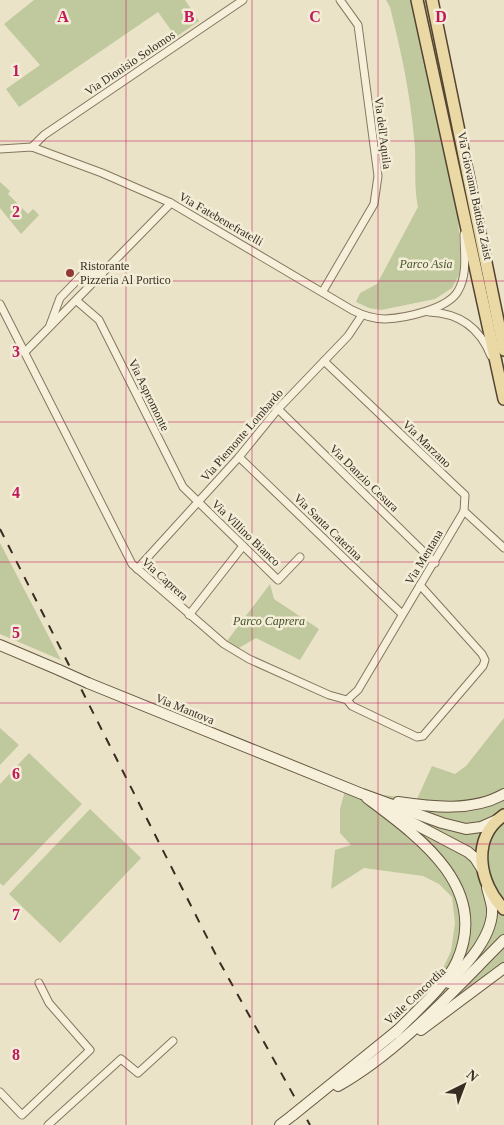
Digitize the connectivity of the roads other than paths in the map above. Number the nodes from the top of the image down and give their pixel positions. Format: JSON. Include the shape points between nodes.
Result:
{"nodes":[{"id":1,"x":243,"y":0,"type":"edge"},
{"id":2,"x":340,"y":0,"type":"edge"},
{"id":3,"x":417,"y":0,"type":"edge"},
{"id":4,"x":432,"y":0,"type":"edge"},
{"id":5,"x":32,"y":147,"type":"junction"},
{"id":6,"x":0,"y":149,"type":"edge"},
{"id":7,"x":171,"y":203,"type":"junction"},
{"id":8,"x":464,"y":209,"type":"junction"},
{"id":9,"x":102,"y":275,"type":"junction"},
{"id":10,"x":323,"y":291,"type":"junction"},
{"id":11,"x":77,"y":301,"type":"junction"},
{"id":12,"x":0,"y":304,"type":"edge"},
{"id":13,"x":424,"y":312,"type":"junction"},
{"id":14,"x":362,"y":315,"type":"junction"},
{"id":15,"x":50,"y":327,"type":"junction"},
{"id":16,"x":504,"y":350,"type":"edge"},
{"id":17,"x":25,"y":352,"type":"junction"},
{"id":18,"x":324,"y":361,"type":"junction"},
{"id":19,"x":500,"y":381,"type":"junction"},
{"id":20,"x":504,"y":399,"type":"edge"},
{"id":21,"x":278,"y":409,"type":"junction"},
{"id":22,"x":239,"y":456,"type":"junction"},
{"id":23,"x":198,"y":502,"type":"junction"},
{"id":24,"x":464,"y":511,"type":"junction"},
{"id":25,"x":243,"y":546,"type":"junction"},
{"id":26,"x":504,"y":548,"type":"edge"},
{"id":27,"x":300,"y":557,"type":"dead end"},
{"id":28,"x":435,"y":562,"type":"junction"},
{"id":29,"x":137,"y":569,"type":"junction"},
{"id":30,"x":420,"y":585,"type":"junction"},
{"id":31,"x":189,"y":614,"type":"junction"},
{"id":32,"x":402,"y":614,"type":"junction"},
{"id":33,"x":0,"y":645,"type":"edge"},
{"id":34,"x":348,"y":700,"type":"junction"},
{"id":35,"x":504,"y":794,"type":"edge"},
{"id":36,"x":377,"y":801,"type":"junction"},
{"id":37,"x":502,"y":817,"type":"edge"},
{"id":38,"x":482,"y":869,"type":"junction"},
{"id":39,"x":487,"y":887,"type":"junction"},
{"id":40,"x":504,"y":909,"type":"edge"},
{"id":41,"x":504,"y":940,"type":"edge"},
{"id":42,"x":504,"y":968,"type":"edge"},
{"id":43,"x":39,"y":983,"type":"dead end"},
{"id":44,"x":395,"y":1033,"type":"junction"},
{"id":45,"x":173,"y":1041,"type":"dead end"},
{"id":46,"x":352,"y":1077,"type":"junction"},
{"id":47,"x":0,"y":1092,"type":"edge"},
{"id":48,"x":314,"y":1098,"type":"junction"},
{"id":49,"x":48,"y":1125,"type":"edge"},
{"id":50,"x":280,"y":1125,"type":"edge"}],
"edges":[{"from":1,"to":5,"type":"street","name":"Via Dionisio Solomos","via":[[44,135]]},
{"from":2,"to":10,"type":"street","name":"Via dell'Aquila","via":[[358,25],[378,176],[374,204]]},
{"from":3,"to":8,"type":"main road","name":"Via Giovanni Battista Zaist"},
{"from":4,"to":16,"type":"main road","name":"Via Giovanni Battista Zaist"},
{"from":5,"to":6,"type":"street","name":"Via Fatebenefratelli"},
{"from":5,"to":7,"type":"street","name":"Via Fatebenefratelli"},
{"from":7,"to":9,"type":"street"},
{"from":7,"to":10,"type":"street","name":"Via Fatebenefratelli"},
{"from":8,"to":13,"type":"street","name":"Via Fatebenefratelli","via":[[465,273],[462,284],[447,304]]},
{"from":8,"to":19,"type":"main road","name":"Via Giovanni Battista Zaist"},
{"from":9,"to":11,"type":"street"},
{"from":9,"to":15,"type":"street","via":[[84,272],[60,298]]},
{"from":10,"to":14,"type":"street","name":"Via Fatebenefratelli"},
{"from":11,"to":15,"type":"street"},
{"from":11,"to":23,"type":"street","name":"Via Aspromonte","via":[[99,320],[178,480]]},
{"from":12,"to":17,"type":"street","name":"Via Caprera"},
{"from":13,"to":14,"type":"street","name":"Via Fatebenefratelli","via":[[386,319]]},
{"from":13,"to":19,"type":"street","name":"Via Fatebenefratelli","via":[[445,313],[469,325],[482,338]]},
{"from":14,"to":18,"type":"street","name":"Via Piemonte Lombardo","via":[[348,336]]},
{"from":15,"to":17,"type":"street"},
{"from":17,"to":29,"type":"street","name":"Via Caprera"},
{"from":18,"to":21,"type":"street","name":"Via Piemonte Lombardo"},
{"from":18,"to":24,"type":"street","name":"Via Marzano","via":[[465,496]]},
{"from":19,"to":20,"type":"main road","name":"Via Giovanni Battista Zaist"},
{"from":21,"to":22,"type":"street","name":"Via Piemonte Lombardo"},
{"from":21,"to":28,"type":"street","name":"Via Danzio Cesura"},
{"from":22,"to":23,"type":"street","name":"Via Piemonte Lombardo"},
{"from":22,"to":32,"type":"street","name":"Via Santa Caterina"},
{"from":23,"to":25,"type":"street","name":"Via Villino Bianco"},
{"from":23,"to":29,"type":"street","name":"Via Piemonte Lombardo"},
{"from":24,"to":26,"type":"street"},
{"from":24,"to":28,"type":"street","name":"Via Mentana"},
{"from":25,"to":27,"type":"street","name":"Via Villino Bianco","via":[[278,580]]},
{"from":25,"to":31,"type":"street"},
{"from":28,"to":30,"type":"street","name":"Via Mentana"},
{"from":29,"to":31,"type":"street","name":"Via Caprera"},
{"from":30,"to":32,"type":"street","name":"Via Mentana"},
{"from":30,"to":34,"type":"street","name":"Via Caprera","via":[[482,654],[483,666],[423,736],[417,737],[376,718],[352,706]]},
{"from":31,"to":34,"type":"street","name":"Via Caprera","via":[[224,644],[249,659],[329,695]]},
{"from":32,"to":34,"type":"street","via":[[358,690]]},
{"from":33,"to":36,"type":"main road","name":"Via Mantova","bridge":true},
{"from":35,"to":36,"type":"main road","via":[[488,802],[466,806]]},
{"from":36,"to":37,"type":"main road","via":[[466,829],[481,827]]},
{"from":36,"to":38,"type":"main road","via":[[468,852]]},
{"from":36,"to":44,"type":"main road","via":[[447,868],[459,887],[466,923],[457,962]]},
{"from":37,"to":38,"type":"main road","via":[[484,842]]},
{"from":38,"to":39,"type":"main road"},
{"from":39,"to":40,"type":"main road"},
{"from":39,"to":44,"type":"main road","name":"Viale Concordia","via":[[491,919],[473,954],[452,980]]},
{"from":41,"to":46,"type":"main road","name":"Viale Concordia","via":[[424,1021]]},
{"from":42,"to":46,"type":"main road","via":[[393,1052]]},
{"from":43,"to":47,"type":"street","via":[[49,1003],[90,1050],[22,1115]]},
{"from":44,"to":48,"type":"main road","name":"Viale Concordia"},
{"from":45,"to":49,"type":"street","via":[[138,1073],[121,1060]]},
{"from":46,"to":48,"type":"main road","name":"Viale Concordia"},
{"from":48,"to":50,"type":"main road","name":"Viale Concordia","bridge":true}]}
